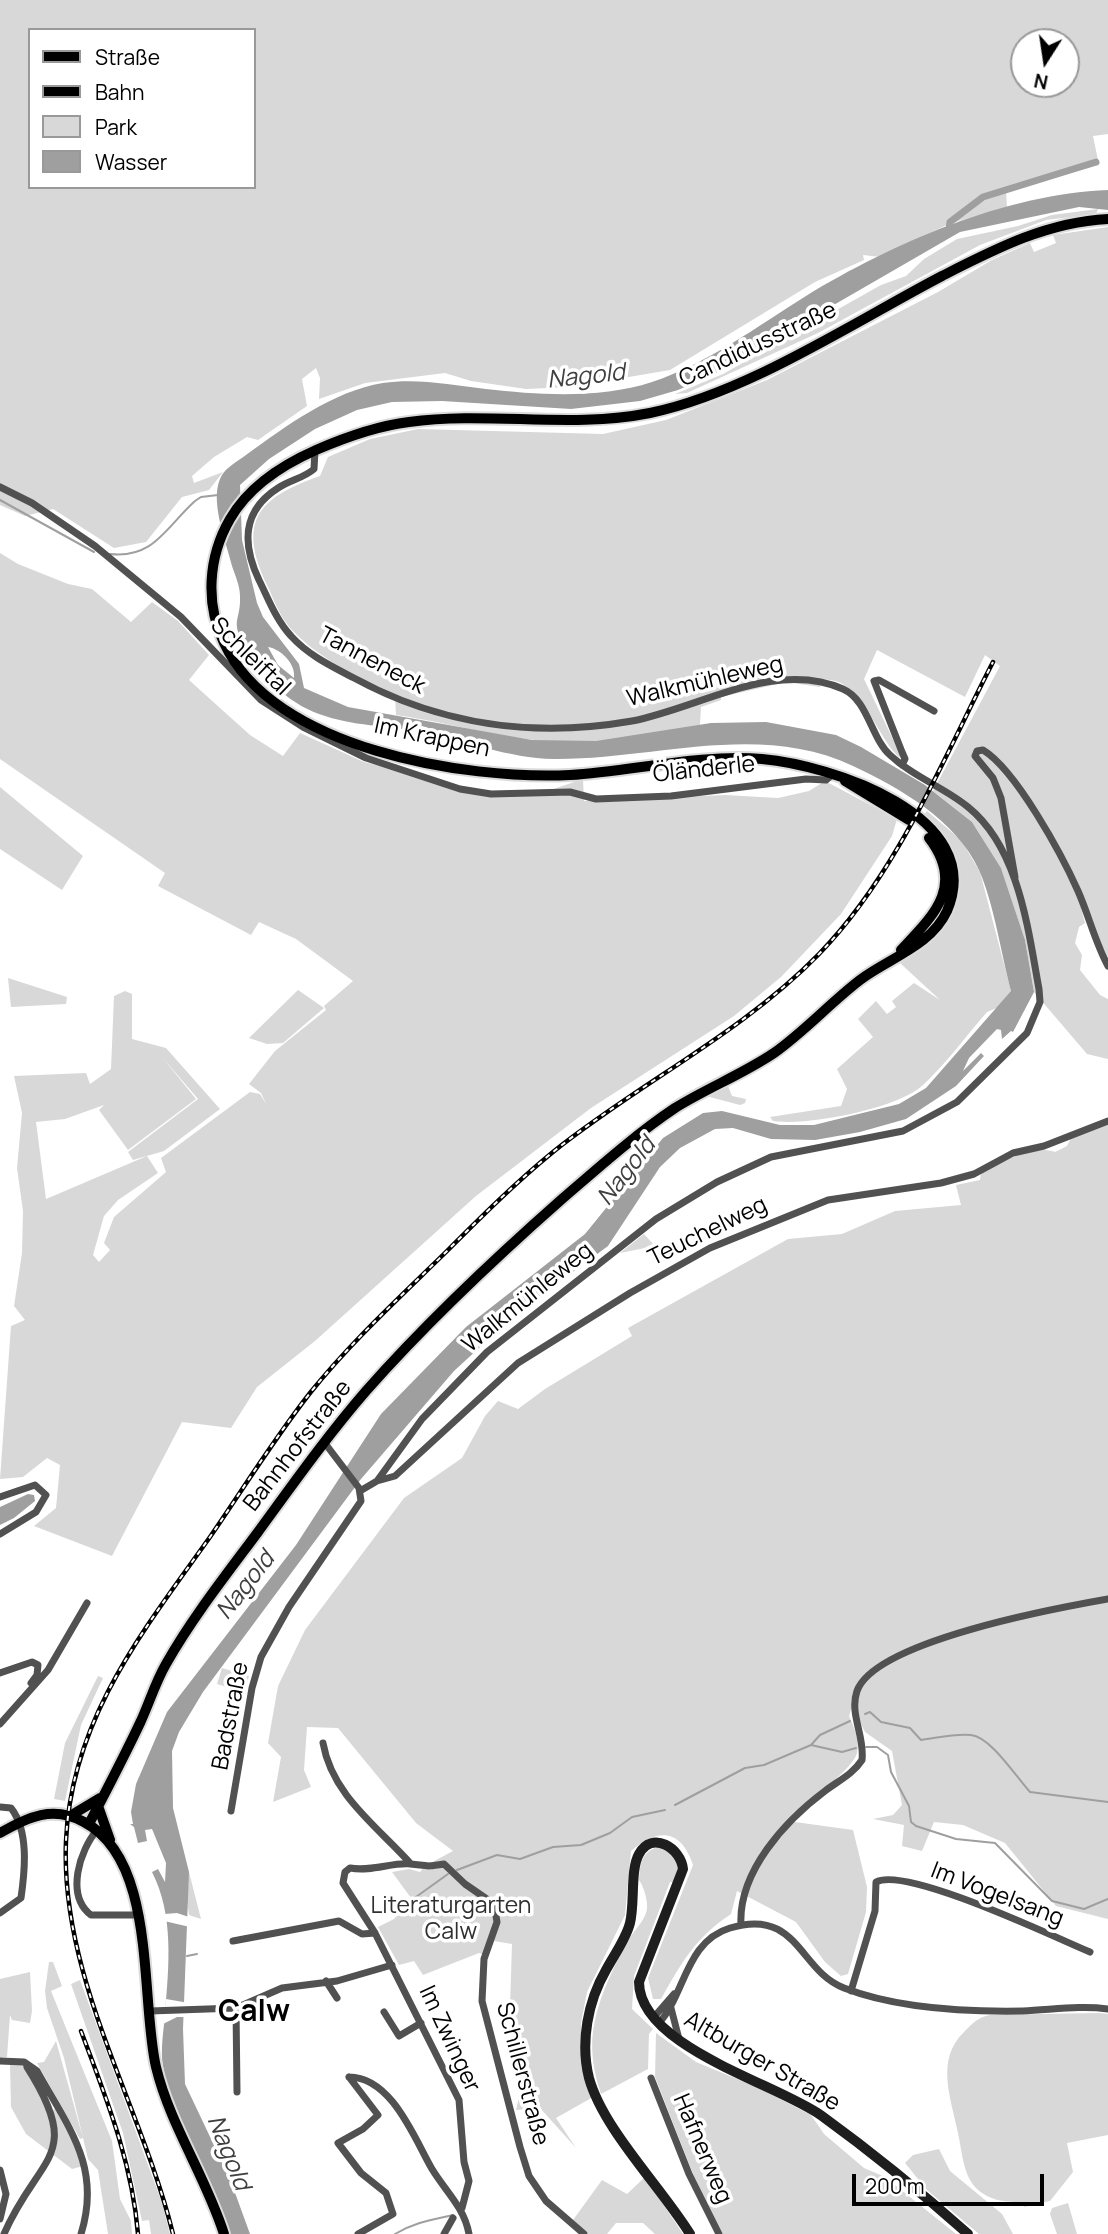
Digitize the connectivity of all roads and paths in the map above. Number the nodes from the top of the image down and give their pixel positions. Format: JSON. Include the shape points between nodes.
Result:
{"nodes":[{"id":1,"x":1108,"y":219,"type":"edge"},
{"id":2,"x":315,"y":450,"type":"junction"},
{"id":3,"x":0,"y":487,"type":"edge"},
{"id":4,"x":253,"y":489,"type":"joint"},
{"id":5,"x":934,"y":711,"type":"dead end"},
{"id":6,"x":583,"y":727,"type":"joint"},
{"id":7,"x":902,"y":765,"type":"junction"},
{"id":8,"x":574,"y":775,"type":"junction"},
{"id":9,"x":836,"y":776,"type":"junction"},
{"id":10,"x":570,"y":792,"type":"junction"},
{"id":11,"x":1014,"y":880,"type":"junction"},
{"id":12,"x":1108,"y":966,"type":"edge"},
{"id":13,"x":704,"y":1092,"type":"joint"},
{"id":14,"x":1108,"y":1121,"type":"edge"},
{"id":15,"x":324,"y":1442,"type":"junction"},
{"id":16,"x":377,"y":1481,"type":"junction"},
{"id":17,"x":360,"y":1490,"type":"junction"},
{"id":18,"x":0,"y":1497,"type":"edge"},
{"id":19,"x":0,"y":1534,"type":"edge"},
{"id":20,"x":1108,"y":1599,"type":"edge"},
{"id":21,"x":87,"y":1603,"type":"dead end"},
{"id":22,"x":0,"y":1673,"type":"edge"},
{"id":23,"x":19,"y":1704,"type":"junction"},
{"id":24,"x":0,"y":1724,"type":"edge"},
{"id":25,"x":323,"y":1743,"type":"dead end"},
{"id":26,"x":100,"y":1802,"type":"junction"},
{"id":27,"x":0,"y":1807,"type":"edge"},
{"id":28,"x":231,"y":1811,"type":"dead end"},
{"id":29,"x":70,"y":1816,"type":"junction"},
{"id":30,"x":20,"y":1820,"type":"junction"},
{"id":31,"x":93,"y":1827,"type":"junction"},
{"id":32,"x":0,"y":1833,"type":"edge"},
{"id":33,"x":110,"y":1841,"type":"junction"},
{"id":34,"x":411,"y":1864,"type":"junction"},
{"id":35,"x":0,"y":1913,"type":"edge"},
{"id":36,"x":136,"y":1914,"type":"junction"},
{"id":37,"x":741,"y":1925,"type":"junction"},
{"id":38,"x":376,"y":1933,"type":"junction"},
{"id":39,"x":233,"y":1941,"type":"dead end"},
{"id":40,"x":1090,"y":1952,"type":"dead end"},
{"id":41,"x":392,"y":1965,"type":"junction"},
{"id":42,"x":326,"y":1981,"type":"junction"},
{"id":43,"x":676,"y":1991,"type":"junction"},
{"id":44,"x":851,"y":1991,"type":"junction"},
{"id":45,"x":337,"y":1998,"type":"dead end"},
{"id":46,"x":236,"y":2008,"type":"junction"},
{"id":47,"x":671,"y":2008,"type":"junction"},
{"id":48,"x":1108,"y":2009,"type":"edge"},
{"id":49,"x":150,"y":2011,"type":"junction"},
{"id":50,"x":384,"y":2012,"type":"dead end"},
{"id":51,"x":656,"y":2020,"type":"junction"},
{"id":52,"x":421,"y":2023,"type":"junction"},
{"id":53,"x":680,"y":2040,"type":"junction"},
{"id":54,"x":0,"y":2061,"type":"edge"},
{"id":55,"x":24,"y":2062,"type":"junction"},
{"id":56,"x":651,"y":2078,"type":"dead end"},
{"id":57,"x":237,"y":2092,"type":"dead end"},
{"id":58,"x":0,"y":2170,"type":"edge"},
{"id":59,"x":462,"y":2208,"type":"junction"},
{"id":60,"x":453,"y":2218,"type":"dead end"},
{"id":61,"x":0,"y":2219,"type":"edge"},
{"id":62,"x":965,"y":2231,"type":"edge"},
{"id":63,"x":4,"y":2234,"type":"edge"},
{"id":64,"x":81,"y":2234,"type":"edge"},
{"id":65,"x":224,"y":2234,"type":"edge"},
{"id":66,"x":358,"y":2234,"type":"edge"},
{"id":67,"x":444,"y":2234,"type":"edge"},
{"id":68,"x":469,"y":2234,"type":"edge"},
{"id":69,"x":584,"y":2234,"type":"edge"},
{"id":70,"x":690,"y":2234,"type":"edge"},
{"id":71,"x":719,"y":2234,"type":"edge"}],
"edges":[{"from":1,"to":2,"type":"main road","name":"Candidusstraße","via":[[1069,223],[1020,238],[760,372],[665,410],[591,420],[407,422],[368,430]]},
{"from":2,"to":4,"type":"main road","name":"Candidusstraße"},
{"from":2,"to":6,"type":"street","name":"Tanneneck","via":[[314,469],[278,487],[261,502],[246,533],[256,572],[291,636],[320,660],[417,708],[490,726]]},
{"from":3,"to":10,"type":"street","name":"Schleiftal","via":[[95,546],[181,617],[261,700],[303,727],[366,758],[460,789],[491,794]]},
{"from":4,"to":8,"type":"main road","name":"Im Krappen","via":[[223,532],[211,594],[225,646],[246,677],[274,702],[331,733],[393,755],[452,768]]},
{"from":5,"to":7,"type":"street","via":[[891,685],[874,681],[905,759]]},
{"from":6,"to":7,"type":"street","name":"Walkmühleweg","via":[[634,720],[717,695],[804,679],[846,691],[887,753]]},
{"from":7,"to":11,"type":"street","name":"Walkmühleweg","via":[[967,805],[983,821],[996,838]]},
{"from":8,"to":9,"type":"main road","name":"Im Krappen","via":[[748,758],[791,762]]},
{"from":8,"to":10,"type":"street"},
{"from":9,"to":10,"type":"street","name":"Öländerle","via":[[671,796],[596,799]]},
{"from":9,"to":13,"type":"main road","name":"Im Krappen","via":[[925,833],[939,855],[944,881],[939,906],[923,930],[895,957],[853,985],[775,1052]]},
{"from":11,"to":12,"type":"street","via":[[1001,798],[993,778],[975,755],[977,751],[983,750],[999,764],[1047,833],[1078,891]]},
{"from":11,"to":16,"type":"street","name":"Walkmühleweg","via":[[1040,1002],[1027,1033],[965,1096],[903,1131],[771,1157],[665,1212],[487,1352],[422,1419]]},
{"from":13,"to":15,"type":"main road","name":"Bahnhofstraße","via":[[659,1120],[541,1219],[410,1344]]},
{"from":14,"to":16,"type":"street","name":"Teuchelweg","via":[[1013,1153],[974,1174],[828,1200],[710,1248],[518,1363],[395,1476]]},
{"from":15,"to":17,"type":"street"},
{"from":15,"to":26,"type":"main road","name":"Bahnhofstraße","via":[[168,1660]]},
{"from":16,"to":17,"type":"street","name":"Walkmühleweg"},
{"from":17,"to":28,"type":"street","name":"Badstraße","via":[[359,1506],[289,1607],[261,1657]]},
{"from":18,"to":19,"type":"street","via":[[35,1485],[46,1495],[36,1512]]},
{"from":20,"to":37,"type":"street","via":[[939,1639],[877,1666],[857,1692],[854,1704],[862,1760],[799,1813],[774,1841],[749,1880]]},
{"from":21,"to":23,"type":"street","via":[[48,1670]]},
{"from":22,"to":23,"type":"street","via":[[32,1661],[38,1665]]},
{"from":23,"to":24,"type":"street"},
{"from":25,"to":34,"type":"street","via":[[340,1789]]},
{"from":26,"to":29,"type":"main road"},
{"from":26,"to":31,"type":"main road","name":"Bahnhofstraße"},
{"from":26,"to":33,"type":"main road"},
{"from":27,"to":30,"type":"street","via":[[11,1808]]},
{"from":29,"to":30,"type":"main road","via":[[42,1813]]},
{"from":29,"to":31,"type":"main road"},
{"from":30,"to":32,"type":"main road"},
{"from":30,"to":35,"type":"street","via":[[21,1898]]},
{"from":31,"to":33,"type":"main road"},
{"from":31,"to":36,"type":"street","via":[[79,1861],[83,1905],[91,1914]]},
{"from":33,"to":36,"type":"main road","via":[[128,1871]]},
{"from":34,"to":38,"type":"street","name":"Im Zwinger","via":[[345,1872],[343,1883]]},
{"from":34,"to":69,"type":"street","name":"Schillerstraße","via":[[428,1868],[444,1864],[494,1904],[497,1922],[484,1959],[482,2001],[520,2147],[529,2176],[546,2200]]},
{"from":36,"to":49,"type":"main road"},
{"from":37,"to":43,"type":"street","via":[[726,1929],[701,1948]]},
{"from":37,"to":44,"type":"street","via":[[779,1930],[828,1978]]},
{"from":38,"to":39,"type":"street","via":[[362,1934],[346,1923],[330,1922]]},
{"from":38,"to":41,"type":"street","name":"Im Zwinger"},
{"from":40,"to":44,"type":"street","name":"Im Vogelsang","via":[[983,1906],[882,1879],[876,1882],[875,1911]]},
{"from":41,"to":42,"type":"street"},
{"from":41,"to":52,"type":"street","name":"Im Zwinger"},
{"from":42,"to":45,"type":"street"},
{"from":42,"to":46,"type":"street","via":[[282,1988]]},
{"from":43,"to":47,"type":"street"},
{"from":43,"to":51,"type":"street"},
{"from":44,"to":48,"type":"street","via":[[939,2007]]},
{"from":46,"to":49,"type":"street"},
{"from":46,"to":57,"type":"street"},
{"from":47,"to":51,"type":"street"},
{"from":47,"to":53,"type":"street"},
{"from":49,"to":65,"type":"main road","via":[[160,2081]]},
{"from":50,"to":52,"type":"street","via":[[399,2036]]},
{"from":51,"to":53,"type":"street","name":"Altburger Straße"},
{"from":51,"to":70,"type":"street","name":"Altburger Straße","via":[[642,2001],[639,1982],[683,1869],[679,1853],[658,1843],[647,1846],[637,1857],[629,1926],[596,1989],[586,2051],[589,2078],[602,2109]]},
{"from":52,"to":59,"type":"street","name":"Im Zwinger","via":[[459,2100],[469,2180]]},
{"from":53,"to":62,"type":"street","name":"Altburger Straße","via":[[806,2105]]},
{"from":54,"to":55,"type":"street"},
{"from":55,"to":63,"type":"street","via":[[50,2111],[56,2136],[52,2154],[20,2200]]},
{"from":55,"to":64,"type":"street","via":[[37,2071],[83,2156],[89,2187]]},
{"from":56,"to":71,"type":"street","name":"Hafnerweg","via":[[689,2174]]},
{"from":58,"to":61,"type":"street","via":[[6,2194]]},
{"from":59,"to":66,"type":"street","via":[[436,2175],[400,2110],[368,2083],[349,2077],[378,2115],[338,2143],[361,2173],[386,2193],[394,2214]]},
{"from":59,"to":68,"type":"street"},
{"from":60,"to":67,"type":"street"}]}
